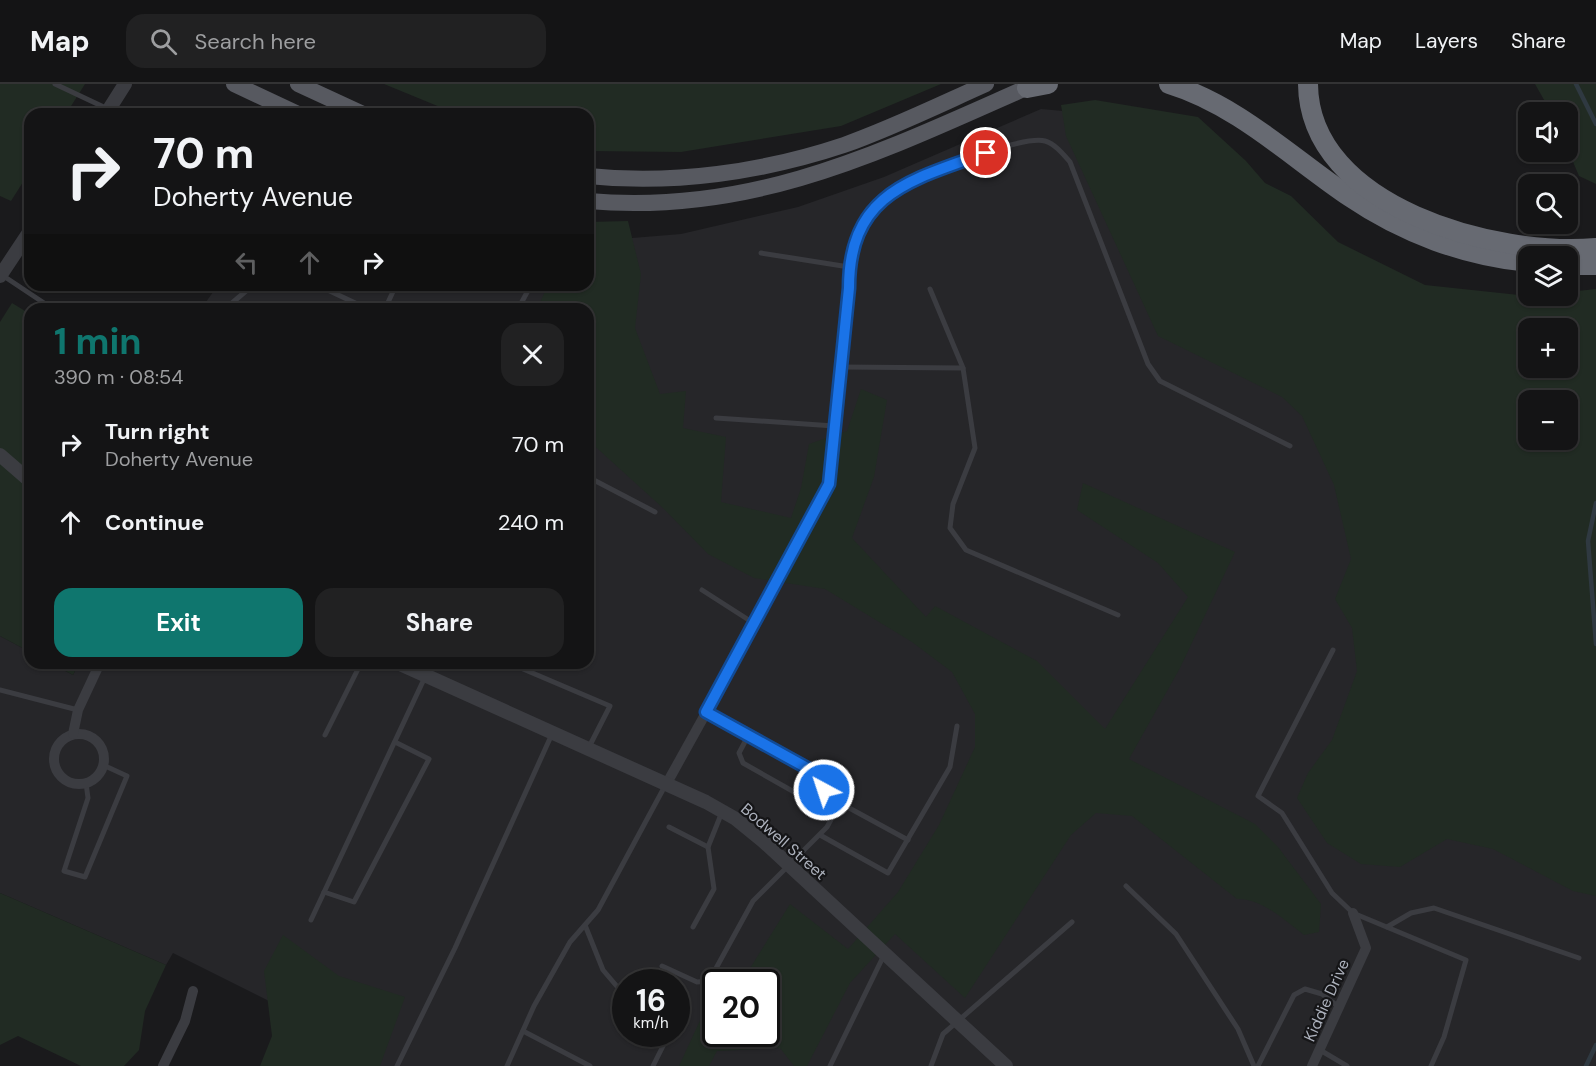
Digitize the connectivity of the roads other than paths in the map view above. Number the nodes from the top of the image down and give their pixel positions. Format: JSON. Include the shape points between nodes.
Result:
{"nodes":[{"id":1,"x":56,"y":84,"type":"edge"},
{"id":2,"x":125,"y":84,"type":"edge"},
{"id":3,"x":234,"y":84,"type":"edge"},
{"id":4,"x":298,"y":84,"type":"edge"},
{"id":5,"x":986,"y":84,"type":"edge"},
{"id":6,"x":1048,"y":84,"type":"edge"},
{"id":7,"x":1169,"y":84,"type":"edge"},
{"id":8,"x":1308,"y":84,"type":"edge"},
{"id":9,"x":1031,"y":86,"type":"edge"},
{"id":10,"x":100,"y":108,"type":"edge"},
{"id":11,"x":110,"y":108,"type":"edge"},
{"id":12,"x":285,"y":108,"type":"edge"},
{"id":13,"x":350,"y":108,"type":"edge"},
{"id":14,"x":594,"y":176,"type":"edge"},
{"id":15,"x":594,"y":201,"type":"edge"},
{"id":16,"x":24,"y":240,"type":"edge"},
{"id":17,"x":856,"y":244,"type":"joint"},
{"id":18,"x":1596,"y":248,"type":"edge"},
{"id":19,"x":761,"y":253,"type":"dead end"},
{"id":20,"x":1518,"y":260,"type":"edge"},
{"id":21,"x":1578,"y":265,"type":"edge"},
{"id":22,"x":1596,"y":265,"type":"edge"},
{"id":23,"x":849,"y":267,"type":"junction"},
{"id":24,"x":0,"y":275,"type":"edge"},
{"id":25,"x":930,"y":289,"type":"dead end"},
{"id":26,"x":24,"y":290,"type":"edge"},
{"id":27,"x":25,"y":291,"type":"edge"},
{"id":28,"x":246,"y":291,"type":"edge"},
{"id":29,"x":330,"y":291,"type":"edge"},
{"id":30,"x":44,"y":303,"type":"edge"},
{"id":31,"x":232,"y":303,"type":"edge"},
{"id":32,"x":355,"y":303,"type":"edge"},
{"id":33,"x":841,"y":367,"type":"junction"},
{"id":34,"x":963,"y":368,"type":"junction"},
{"id":35,"x":716,"y":418,"type":"dead end"},
{"id":36,"x":834,"y":426,"type":"junction"},
{"id":37,"x":1290,"y":446,"type":"dead end"},
{"id":38,"x":0,"y":455,"type":"edge"},
{"id":39,"x":24,"y":476,"type":"edge"},
{"id":40,"x":594,"y":480,"type":"edge"},
{"id":41,"x":655,"y":512,"type":"dead end"},
{"id":42,"x":702,"y":590,"type":"dead end"},
{"id":43,"x":1118,"y":615,"type":"dead end"},
{"id":44,"x":755,"y":624,"type":"junction"},
{"id":45,"x":1333,"y":650,"type":"dead end"},
{"id":46,"x":97,"y":669,"type":"edge"},
{"id":47,"x":358,"y":669,"type":"edge"},
{"id":48,"x":412,"y":669,"type":"edge"},
{"id":49,"x":523,"y":669,"type":"edge"},
{"id":50,"x":425,"y":675,"type":"junction"},
{"id":51,"x":0,"y":690,"type":"edge"},
{"id":52,"x":78,"y":710,"type":"junction"},
{"id":53,"x":706,"y":712,"type":"junction"},
{"id":54,"x":957,"y":726,"type":"dead end"},
{"id":55,"x":553,"y":732,"type":"junction"},
{"id":56,"x":73,"y":734,"type":"junction"},
{"id":57,"x":325,"y":735,"type":"dead end"},
{"id":58,"x":748,"y":736,"type":"junction"},
{"id":59,"x":395,"y":742,"type":"junction"},
{"id":60,"x":589,"y":748,"type":"junction"},
{"id":61,"x":103,"y":765,"type":"junction"},
{"id":62,"x":86,"y":783,"type":"junction"},
{"id":63,"x":667,"y":783,"type":"junction"},
{"id":64,"x":824,"y":790,"type":"junction"},
{"id":65,"x":840,"y":803,"type":"junction"},
{"id":66,"x":723,"y":811,"type":"junction"},
{"id":67,"x":669,"y":826,"type":"dead end"},
{"id":68,"x":820,"y":835,"type":"junction"},
{"id":69,"x":908,"y":840,"type":"junction"},
{"id":70,"x":708,"y":847,"type":"junction"},
{"id":71,"x":788,"y":864,"type":"junction"},
{"id":72,"x":1126,"y":886,"type":"dead end"},
{"id":73,"x":324,"y":892,"type":"junction"},
{"id":74,"x":1353,"y":913,"type":"junction"},
{"id":75,"x":311,"y":920,"type":"dead end"},
{"id":76,"x":1072,"y":922,"type":"dead end"},
{"id":77,"x":585,"y":925,"type":"junction"},
{"id":78,"x":693,"y":927,"type":"dead end"},
{"id":79,"x":1387,"y":927,"type":"junction"},
{"id":80,"x":885,"y":954,"type":"junction"},
{"id":81,"x":1579,"y":958,"type":"dead end"},
{"id":82,"x":662,"y":966,"type":"dead end"},
{"id":83,"x":612,"y":981,"type":"edge"},
{"id":84,"x":193,"y":991,"type":"dead end"},
{"id":85,"x":1339,"y":1007,"type":"junction"},
{"id":86,"x":958,"y":1022,"type":"junction"},
{"id":87,"x":523,"y":1031,"type":"junction"},
{"id":88,"x":662,"y":1047,"type":"edge"},
{"id":89,"x":1319,"y":1050,"type":"junction"},
{"id":90,"x":163,"y":1066,"type":"edge"},
{"id":91,"x":397,"y":1066,"type":"edge"},
{"id":92,"x":507,"y":1066,"type":"edge"},
{"id":93,"x":590,"y":1066,"type":"edge"},
{"id":94,"x":653,"y":1066,"type":"edge"},
{"id":95,"x":830,"y":1066,"type":"edge"},
{"id":96,"x":931,"y":1066,"type":"edge"},
{"id":97,"x":1006,"y":1066,"type":"edge"},
{"id":98,"x":1256,"y":1066,"type":"edge"},
{"id":99,"x":1312,"y":1066,"type":"edge"},
{"id":100,"x":1347,"y":1066,"type":"edge"},
{"id":101,"x":1431,"y":1066,"type":"edge"}],
"edges":[{"from":1,"to":10,"type":"lane"},
{"from":2,"to":11,"type":"street"},
{"from":3,"to":12,"type":"main road"},
{"from":4,"to":13,"type":"main road"},
{"from":5,"to":14,"type":"main road","via":[[852,142],[771,165],[672,178]]},
{"from":6,"to":9,"type":"highway"},
{"from":7,"to":20,"type":"highway","via":[[1228,109],[1351,198],[1400,226],[1474,252]]},
{"from":8,"to":18,"type":"highway","via":[[1312,117],[1327,149],[1351,176],[1387,200],[1438,224],[1479,237],[1543,247]]},
{"from":9,"to":15,"type":"main road","via":[[870,157],[799,181],[700,199]]},
{"from":16,"to":24,"type":"street"},
{"from":17,"to":23,"type":"street"},
{"from":17,"to":37,"type":"lane","via":[[879,201],[899,186],[1007,146],[1029,140],[1046,141],[1070,162],[1148,364],[1160,381]]},
{"from":19,"to":23,"type":"lane"},
{"from":21,"to":22,"type":"highway"},
{"from":23,"to":33,"type":"street"},
{"from":24,"to":26,"type":"lane"},
{"from":25,"to":34,"type":"lane"},
{"from":27,"to":30,"type":"lane"},
{"from":28,"to":31,"type":"lane"},
{"from":29,"to":32,"type":"lane"},
{"from":33,"to":34,"type":"lane"},
{"from":33,"to":36,"type":"street"},
{"from":34,"to":43,"type":"lane","via":[[975,448],[953,504],[950,528],[966,550]]},
{"from":35,"to":36,"type":"lane"},
{"from":36,"to":44,"type":"street","via":[[829,484]]},
{"from":38,"to":39,"type":"street"},
{"from":40,"to":41,"type":"lane"},
{"from":42,"to":44,"type":"lane"},
{"from":44,"to":53,"type":"street"},
{"from":45,"to":74,"type":"lane","via":[[1258,796],[1282,813],[1332,893]]},
{"from":46,"to":52,"type":"street"},
{"from":47,"to":57,"type":"lane"},
{"from":48,"to":50,"type":"street","name":"Bodwell Street"},
{"from":49,"to":60,"type":"lane","via":[[610,706]]},
{"from":50,"to":55,"type":"street","name":"Bodwell Street"},
{"from":50,"to":59,"type":"lane"},
{"from":51,"to":52,"type":"lane"},
{"from":52,"to":56,"type":"street"},
{"from":53,"to":58,"type":"lane"},
{"from":53,"to":63,"type":"street"},
{"from":54,"to":69,"type":"lane","via":[[950,767]]},
{"from":55,"to":60,"type":"street","name":"Bodwell Street"},
{"from":55,"to":91,"type":"lane"},
{"from":56,"to":61,"type":"street","via":[[97,741],[102,748]]},
{"from":56,"to":62,"type":"street","via":[[59,742],[54,766],[70,783]]},
{"from":58,"to":64,"type":"lane","via":[[818,774]]},
{"from":58,"to":64,"type":"lane","via":[[739,753],[742,763],[803,797]]},
{"from":59,"to":73,"type":"lane"},
{"from":59,"to":73,"type":"lane","via":[[429,759],[354,902]]},
{"from":60,"to":63,"type":"street","name":"Bodwell Street"},
{"from":61,"to":62,"type":"street","via":[[100,773]]},
{"from":61,"to":62,"type":"lane","via":[[127,776],[86,877],[64,871],[88,798]]},
{"from":63,"to":66,"type":"street","name":"Bodwell Street"},
{"from":63,"to":77,"type":"lane","via":[[622,869]]},
{"from":64,"to":65,"type":"lane"},
{"from":65,"to":68,"type":"lane"},
{"from":65,"to":69,"type":"lane"},
{"from":66,"to":70,"type":"lane"},
{"from":66,"to":71,"type":"street","name":"Bodwell Street","via":[[750,829]]},
{"from":67,"to":70,"type":"lane"},
{"from":68,"to":69,"type":"lane","via":[[888,873]]},
{"from":68,"to":71,"type":"lane"},
{"from":70,"to":78,"type":"lane","via":[[714,889]]},
{"from":71,"to":80,"type":"street","name":"Bodwell Street"},
{"from":71,"to":82,"type":"lane","via":[[753,902],[709,981],[697,982]]},
{"from":72,"to":98,"type":"lane","via":[[1176,934],[1238,1029]]},
{"from":73,"to":75,"type":"lane"},
{"from":74,"to":79,"type":"lane"},
{"from":74,"to":85,"type":"street","name":"Kiddie Drive","via":[[1366,948]]},
{"from":76,"to":86,"type":"lane"},
{"from":77,"to":83,"type":"lane","via":[[603,970]]},
{"from":77,"to":87,"type":"lane","via":[[570,942]]},
{"from":79,"to":81,"type":"lane","via":[[1411,913],[1434,908]]},
{"from":79,"to":101,"type":"lane","via":[[1466,960]]},
{"from":80,"to":86,"type":"street","name":"Bodwell Street"},
{"from":80,"to":95,"type":"lane"},
{"from":84,"to":90,"type":"street","via":[[185,1022]]},
{"from":85,"to":89,"type":"street","name":"Kiddie Drive"},
{"from":85,"to":98,"type":"lane","via":[[1322,994],[1305,989],[1294,995]]},
{"from":86,"to":96,"type":"lane","via":[[943,1034]]},
{"from":86,"to":97,"type":"street","name":"Bodwell Street"},
{"from":87,"to":92,"type":"lane"},
{"from":87,"to":93,"type":"lane"},
{"from":88,"to":94,"type":"lane"},
{"from":89,"to":99,"type":"street","name":"Kiddie Drive"},
{"from":89,"to":100,"type":"lane"}]}
